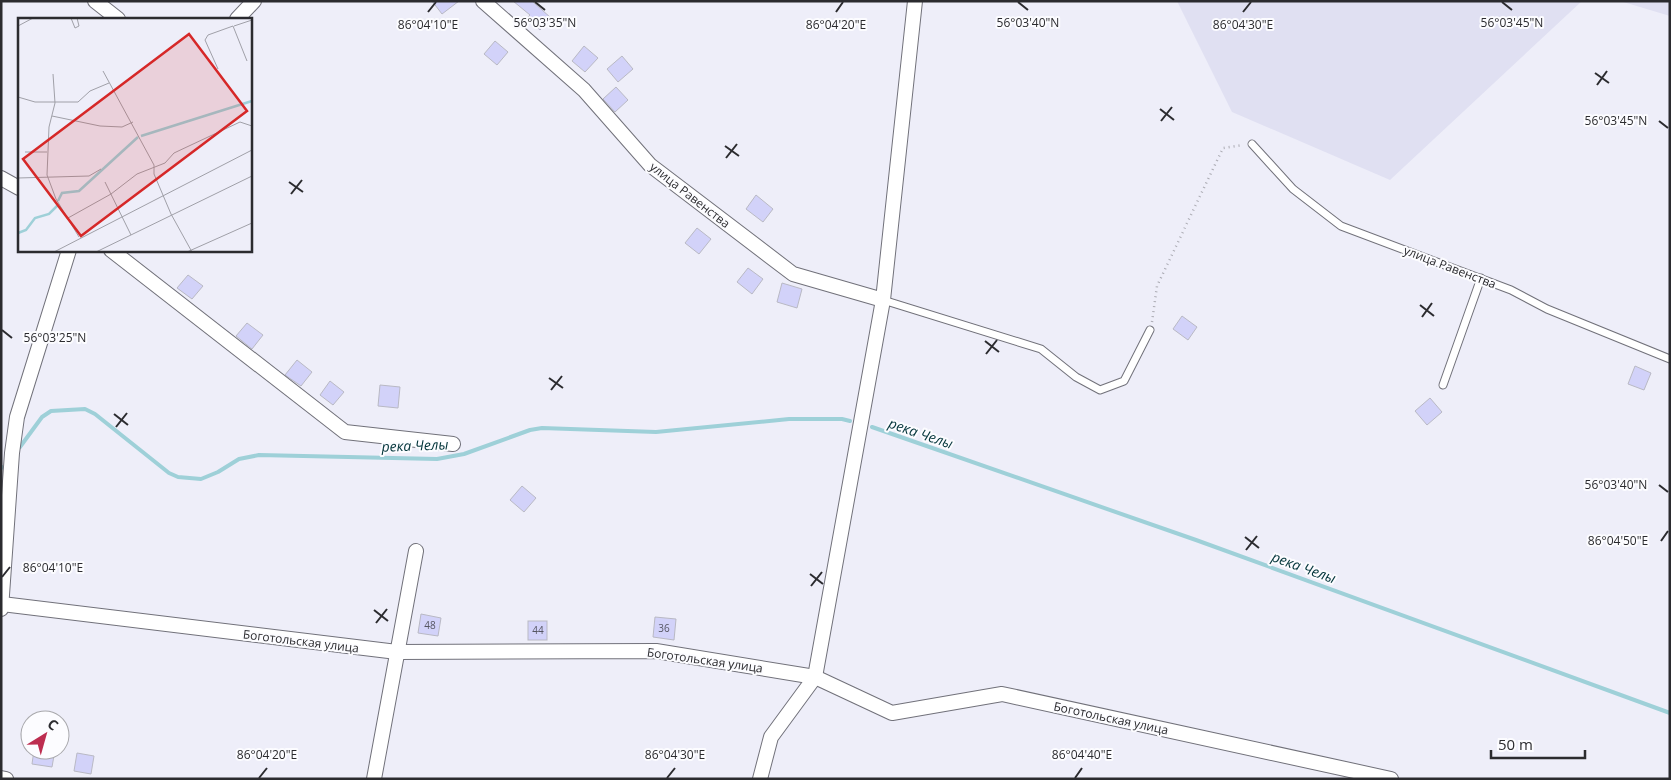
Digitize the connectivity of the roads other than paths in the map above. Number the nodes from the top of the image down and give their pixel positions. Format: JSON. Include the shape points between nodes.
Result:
{"nodes":[{"id":1,"x":95,"y":1,"type":"edge"},
{"id":2,"x":254,"y":1,"type":"edge"},
{"id":3,"x":483,"y":1,"type":"edge"},
{"id":4,"x":914,"y":1,"type":"edge"},
{"id":5,"x":117,"y":18,"type":"edge"},
{"id":6,"x":238,"y":18,"type":"edge"},
{"id":7,"x":1252,"y":144,"type":"road end"},
{"id":8,"x":1,"y":178,"type":"edge"},
{"id":9,"x":18,"y":187,"type":"edge"},
{"id":10,"x":69,"y":251,"type":"edge"},
{"id":11,"x":112,"y":251,"type":"edge"},
{"id":12,"x":1481,"y":278,"type":"junction"},
{"id":13,"x":883,"y":300,"type":"junction"},
{"id":14,"x":1150,"y":330,"type":"road end"},
{"id":15,"x":1670,"y":359,"type":"edge"},
{"id":16,"x":1443,"y":385,"type":"dead end"},
{"id":17,"x":453,"y":444,"type":"dead end"},
{"id":18,"x":416,"y":551,"type":"dead end"},
{"id":19,"x":2,"y":604,"type":"edge"},
{"id":20,"x":1,"y":609,"type":"edge"},
{"id":21,"x":397,"y":652,"type":"junction"},
{"id":22,"x":816,"y":677,"type":"junction"},
{"id":23,"x":1,"y":778,"type":"edge"},
{"id":24,"x":6,"y":779,"type":"edge"},
{"id":25,"x":374,"y":779,"type":"edge"},
{"id":26,"x":760,"y":779,"type":"edge"},
{"id":27,"x":1391,"y":779,"type":"edge"}],
"edges":[{"from":1,"to":5,"type":"street"},
{"from":2,"to":6,"type":"street"},
{"from":3,"to":13,"type":"street","name":"улица Равенства","via":[[584,90],[650,165],[793,274]]},
{"from":4,"to":13,"type":"street"},
{"from":7,"to":12,"type":"lane","name":"улица Равенства","via":[[1294,189],[1341,226]]},
{"from":8,"to":9,"type":"street"},
{"from":10,"to":19,"type":"street","via":[[17,417]]},
{"from":11,"to":17,"type":"street","via":[[345,432]]},
{"from":12,"to":15,"type":"lane","name":"улица Равенства","via":[[1546,309]]},
{"from":12,"to":16,"type":"lane"},
{"from":13,"to":14,"type":"lane","via":[[1041,349],[1076,377],[1100,390],[1124,381]]},
{"from":13,"to":22,"type":"street"},
{"from":18,"to":21,"type":"street"},
{"from":19,"to":20,"type":"street"},
{"from":19,"to":21,"type":"street","name":"Боготольская улица"},
{"from":21,"to":22,"type":"street","name":"Боготольская улица","via":[[656,650]]},
{"from":21,"to":25,"type":"street"},
{"from":22,"to":26,"type":"street","via":[[771,737]]},
{"from":22,"to":27,"type":"street","name":"Боготольская улица","via":[[892,713],[1002,694]]},
{"from":23,"to":24,"type":"street"}]}
